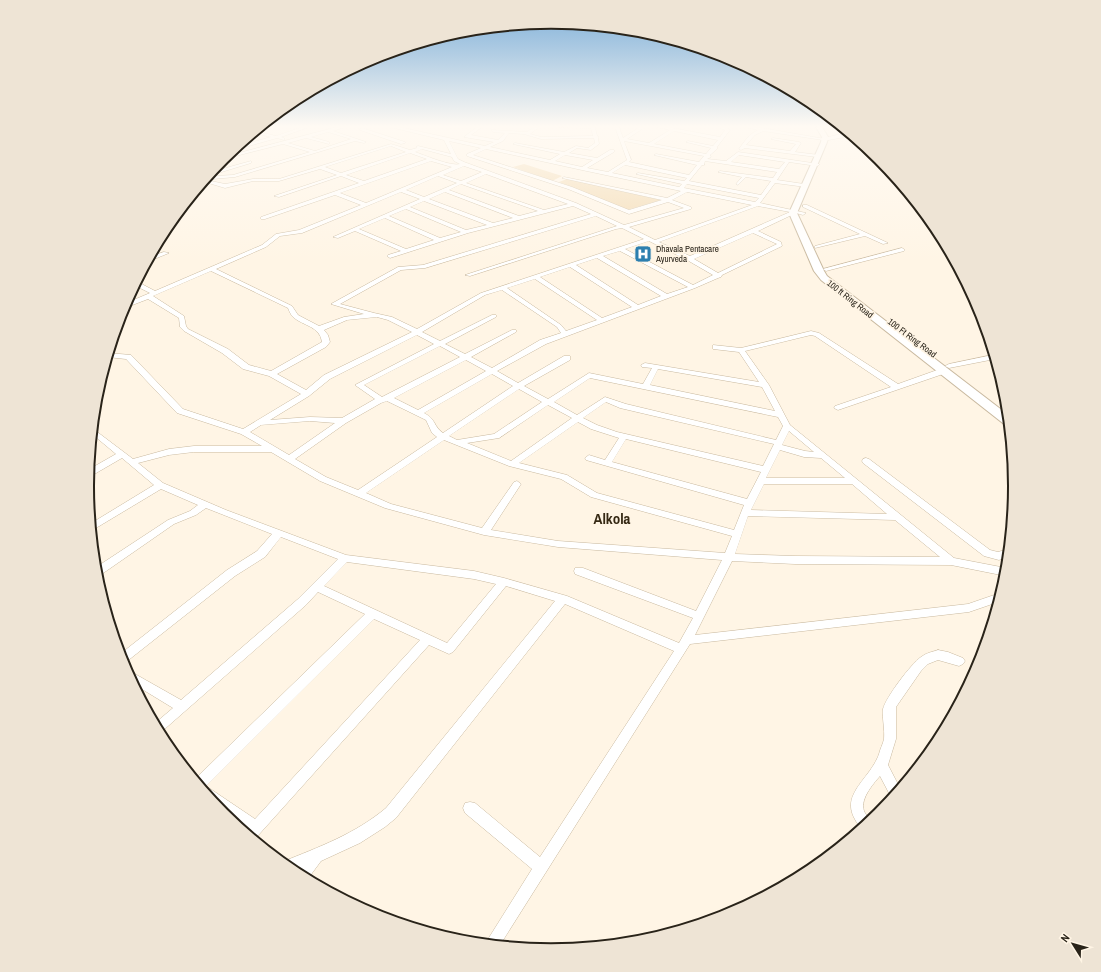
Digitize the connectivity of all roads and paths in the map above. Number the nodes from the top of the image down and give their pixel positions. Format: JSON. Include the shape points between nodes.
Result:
{"nodes":[{"id":1,"x":245,"y":172,"type":"edge"},
{"id":2,"x":303,"y":172,"type":"edge"},
{"id":3,"x":335,"y":172,"type":"edge"},
{"id":4,"x":350,"y":172,"type":"edge"},
{"id":5,"x":395,"y":172,"type":"edge"},
{"id":6,"x":445,"y":172,"type":"edge"},
{"id":7,"x":486,"y":172,"type":"edge"},
{"id":8,"x":487,"y":172,"type":"edge"},
{"id":9,"x":497,"y":172,"type":"edge"},
{"id":10,"x":523,"y":172,"type":"edge"},
{"id":11,"x":600,"y":172,"type":"edge"},
{"id":12,"x":611,"y":172,"type":"edge"},
{"id":13,"x":668,"y":172,"type":"edge"},
{"id":14,"x":695,"y":172,"type":"edge"},
{"id":15,"x":722,"y":172,"type":"edge"},
{"id":16,"x":779,"y":172,"type":"edge"},
{"id":17,"x":811,"y":172,"type":"edge"},
{"id":18,"x":812,"y":172,"type":"edge"},
{"id":19,"x":217,"y":174,"type":"edge"},
{"id":20,"x":492,"y":174,"type":"junction"},
{"id":21,"x":608,"y":174,"type":"junction"},
{"id":22,"x":638,"y":174,"type":"joint"},
{"id":23,"x":342,"y":175,"type":"junction"},
{"id":24,"x":438,"y":175,"type":"junction"},
{"id":25,"x":570,"y":175,"type":"dead end"},
{"id":26,"x":745,"y":176,"type":"junction"},
{"id":27,"x":691,"y":177,"type":"junction"},
{"id":28,"x":564,"y":178,"type":"junction"},
{"id":29,"x":631,"y":179,"type":"junction"},
{"id":30,"x":774,"y":181,"type":"junction"},
{"id":31,"x":462,"y":182,"type":"junction"},
{"id":32,"x":553,"y":182,"type":"junction"},
{"id":33,"x":209,"y":183,"type":"edge"},
{"id":34,"x":364,"y":183,"type":"junction"},
{"id":35,"x":685,"y":183,"type":"junction"},
{"id":36,"x":738,"y":184,"type":"dead end"},
{"id":37,"x":804,"y":186,"type":"junction"},
{"id":38,"x":534,"y":189,"type":"junction"},
{"id":39,"x":680,"y":189,"type":"junction"},
{"id":40,"x":401,"y":190,"type":"junction"},
{"id":41,"x":445,"y":190,"type":"junction"},
{"id":42,"x":686,"y":190,"type":"junction"},
{"id":43,"x":334,"y":194,"type":"junction"},
{"id":44,"x":277,"y":196,"type":"dead end"},
{"id":45,"x":762,"y":197,"type":"junction"},
{"id":46,"x":425,"y":198,"type":"junction"},
{"id":47,"x":668,"y":200,"type":"junction"},
{"id":48,"x":574,"y":204,"type":"junction"},
{"id":49,"x":367,"y":205,"type":"junction"},
{"id":50,"x":756,"y":205,"type":"junction"},
{"id":51,"x":406,"y":207,"type":"junction"},
{"id":52,"x":542,"y":211,"type":"junction"},
{"id":53,"x":799,"y":211,"type":"junction"},
{"id":54,"x":629,"y":212,"type":"junction"},
{"id":55,"x":597,"y":214,"type":"junction"},
{"id":56,"x":385,"y":216,"type":"junction"},
{"id":57,"x":263,"y":218,"type":"dead end"},
{"id":58,"x":518,"y":218,"type":"junction"},
{"id":59,"x":608,"y":219,"type":"junction"},
{"id":60,"x":493,"y":225,"type":"junction"},
{"id":61,"x":625,"y":227,"type":"junction"},
{"id":62,"x":355,"y":229,"type":"junction"},
{"id":63,"x":752,"y":230,"type":"junction"},
{"id":64,"x":466,"y":232,"type":"junction"},
{"id":65,"x":866,"y":234,"type":"junction"},
{"id":66,"x":336,"y":237,"type":"dead end"},
{"id":67,"x":439,"y":240,"type":"junction"},
{"id":68,"x":652,"y":241,"type":"junction"},
{"id":69,"x":885,"y":243,"type":"dead end"},
{"id":70,"x":817,"y":247,"type":"junction"},
{"id":71,"x":620,"y":249,"type":"junction"},
{"id":72,"x":902,"y":250,"type":"dead end"},
{"id":73,"x":406,"y":251,"type":"junction"},
{"id":74,"x":166,"y":252,"type":"dead end"},
{"id":75,"x":390,"y":256,"type":"dead end"},
{"id":76,"x":598,"y":256,"type":"junction"},
{"id":77,"x":155,"y":257,"type":"edge"},
{"id":78,"x":688,"y":258,"type":"junction"},
{"id":79,"x":571,"y":265,"type":"junction"},
{"id":80,"x":212,"y":269,"type":"junction"},
{"id":81,"x":826,"y":269,"type":"junction"},
{"id":82,"x":468,"y":275,"type":"dead end"},
{"id":83,"x":719,"y":276,"type":"junction"},
{"id":84,"x":536,"y":277,"type":"junction"},
{"id":85,"x":140,"y":286,"type":"edge"},
{"id":86,"x":693,"y":287,"type":"junction"},
{"id":87,"x":503,"y":288,"type":"junction"},
{"id":88,"x":152,"y":294,"type":"junction"},
{"id":89,"x":665,"y":296,"type":"junction"},
{"id":90,"x":132,"y":303,"type":"edge"},
{"id":91,"x":636,"y":307,"type":"junction"},
{"id":92,"x":376,"y":315,"type":"junction"},
{"id":93,"x":494,"y":316,"type":"dead end"},
{"id":94,"x":601,"y":320,"type":"junction"},
{"id":95,"x":319,"y":329,"type":"junction"},
{"id":96,"x":514,"y":331,"type":"dead end"},
{"id":97,"x":417,"y":332,"type":"junction"},
{"id":98,"x":565,"y":334,"type":"junction"},
{"id":99,"x":440,"y":344,"type":"junction"},
{"id":100,"x":716,"y":347,"type":"dead end"},
{"id":101,"x":741,"y":350,"type":"junction"},
{"id":102,"x":113,"y":356,"type":"edge"},
{"id":103,"x":466,"y":357,"type":"junction"},
{"id":104,"x":567,"y":358,"type":"dead end"},
{"id":105,"x":989,"y":358,"type":"edge"},
{"id":106,"x":645,"y":365,"type":"dead end"},
{"id":107,"x":656,"y":367,"type":"junction"},
{"id":108,"x":946,"y":368,"type":"junction"},
{"id":109,"x":492,"y":371,"type":"junction"},
{"id":110,"x":272,"y":374,"type":"junction"},
{"id":111,"x":765,"y":385,"type":"junction"},
{"id":112,"x":518,"y":386,"type":"junction"},
{"id":113,"x":645,"y":387,"type":"junction"},
{"id":114,"x":897,"y":387,"type":"junction"},
{"id":115,"x":306,"y":394,"type":"junction"},
{"id":116,"x":384,"y":399,"type":"junction"},
{"id":117,"x":546,"y":402,"type":"junction"},
{"id":118,"x":1000,"y":406,"type":"edge"},
{"id":119,"x":838,"y":408,"type":"dead end"},
{"id":120,"x":418,"y":412,"type":"junction"},
{"id":121,"x":781,"y":415,"type":"junction"},
{"id":122,"x":1002,"y":416,"type":"edge"},
{"id":123,"x":576,"y":418,"type":"junction"},
{"id":124,"x":343,"y":421,"type":"junction"},
{"id":125,"x":259,"y":423,"type":"junction"},
{"id":126,"x":787,"y":426,"type":"junction"},
{"id":127,"x":244,"y":432,"type":"junction"},
{"id":128,"x":96,"y":436,"type":"edge"},
{"id":129,"x":624,"y":436,"type":"junction"},
{"id":130,"x":443,"y":437,"type":"junction"},
{"id":131,"x":456,"y":442,"type":"junction"},
{"id":132,"x":778,"y":445,"type":"junction"},
{"id":133,"x":273,"y":449,"type":"junction"},
{"id":134,"x":123,"y":454,"type":"junction"},
{"id":135,"x":824,"y":456,"type":"junction"},
{"id":136,"x":589,"y":458,"type":"dead end"},
{"id":137,"x":289,"y":459,"type":"junction"},
{"id":138,"x":866,"y":460,"type":"dead end"},
{"id":139,"x":131,"y":462,"type":"junction"},
{"id":140,"x":607,"y":463,"type":"junction"},
{"id":141,"x":512,"y":464,"type":"junction"},
{"id":142,"x":766,"y":470,"type":"junction"},
{"id":143,"x":94,"y":471,"type":"edge"},
{"id":144,"x":760,"y":481,"type":"junction"},
{"id":145,"x":854,"y":481,"type":"junction"},
{"id":146,"x":517,"y":484,"type":"dead end"},
{"id":147,"x":160,"y":486,"type":"junction"},
{"id":148,"x":358,"y":494,"type":"junction"},
{"id":149,"x":205,"y":505,"type":"junction"},
{"id":150,"x":748,"y":508,"type":"junction"},
{"id":151,"x":898,"y":517,"type":"junction"},
{"id":152,"x":95,"y":526,"type":"edge"},
{"id":153,"x":484,"y":532,"type":"junction"},
{"id":154,"x":279,"y":533,"type":"junction"},
{"id":155,"x":737,"y":534,"type":"junction"},
{"id":156,"x":1003,"y":554,"type":"edge"},
{"id":157,"x":728,"y":557,"type":"junction"},
{"id":158,"x":344,"y":558,"type":"junction"},
{"id":159,"x":951,"y":560,"type":"junction"},
{"id":160,"x":101,"y":569,"type":"edge"},
{"id":161,"x":579,"y":571,"type":"dead end"},
{"id":162,"x":1000,"y":571,"type":"edge"},
{"id":163,"x":504,"y":582,"type":"junction"},
{"id":164,"x":316,"y":587,"type":"junction"},
{"id":165,"x":563,"y":599,"type":"junction"},
{"id":166,"x":993,"y":599,"type":"edge"},
{"id":167,"x":372,"y":614,"type":"junction"},
{"id":168,"x":699,"y":616,"type":"junction"},
{"id":169,"x":428,"y":639,"type":"junction"},
{"id":170,"x":685,"y":645,"type":"junction"},
{"id":171,"x":126,"y":656,"type":"edge"},
{"id":172,"x":959,"y":661,"type":"dead end"},
{"id":173,"x":138,"y":682,"type":"edge"},
{"id":174,"x":182,"y":707,"type":"junction"},
{"id":175,"x":162,"y":725,"type":"edge"},
{"id":176,"x":881,"y":765,"type":"junction"},
{"id":177,"x":202,"y":781,"type":"edge"},
{"id":178,"x":893,"y":788,"type":"edge"},
{"id":179,"x":470,"y":808,"type":"dead end"},
{"id":180,"x":862,"y":820,"type":"edge"},
{"id":181,"x":239,"y":821,"type":"edge"},
{"id":182,"x":253,"y":832,"type":"edge"},
{"id":183,"x":317,"y":857,"type":"junction"},
{"id":184,"x":295,"y":864,"type":"edge"},
{"id":185,"x":540,"y":867,"type":"junction"},
{"id":186,"x":305,"y":871,"type":"edge"},
{"id":187,"x":495,"y":939,"type":"edge"}],
"edges":[{"from":1,"to":19,"type":"street","via":[[233,176]]},
{"from":2,"to":33,"type":"street","via":[[279,180],[253,180],[230,186]]},
{"from":3,"to":23,"type":"street"},
{"from":4,"to":23,"type":"street"},
{"from":5,"to":34,"type":"street"},
{"from":6,"to":24,"type":"street"},
{"from":7,"to":31,"type":"street"},
{"from":8,"to":20,"type":"street"},
{"from":9,"to":20,"type":"street"},
{"from":10,"to":32,"type":"street"},
{"from":11,"to":21,"type":"street"},
{"from":12,"to":21,"type":"street"},
{"from":13,"to":27,"type":"street"},
{"from":14,"to":27,"type":"street"},
{"from":15,"to":26,"type":"street"},
{"from":16,"to":30,"type":"street"},
{"from":17,"to":37,"type":"main road"},
{"from":18,"to":53,"type":"main road"},
{"from":20,"to":38,"type":"street"},
{"from":21,"to":29,"type":"street"},
{"from":22,"to":29,"type":"street"},
{"from":22,"to":35,"type":"street"},
{"from":23,"to":34,"type":"street"},
{"from":23,"to":44,"type":"street"},
{"from":24,"to":31,"type":"street"},
{"from":24,"to":40,"type":"street"},
{"from":25,"to":28,"type":"street"},
{"from":26,"to":30,"type":"street"},
{"from":26,"to":36,"type":"street"},
{"from":27,"to":35,"type":"street"},
{"from":28,"to":32,"type":"street"},
{"from":28,"to":47,"type":"street"},
{"from":29,"to":39,"type":"street"},
{"from":30,"to":37,"type":"street"},
{"from":30,"to":45,"type":"street"},
{"from":31,"to":41,"type":"street"},
{"from":31,"to":52,"type":"street"},
{"from":32,"to":38,"type":"street"},
{"from":32,"to":54,"type":"street"},
{"from":34,"to":43,"type":"street"},
{"from":35,"to":39,"type":"street"},
{"from":35,"to":45,"type":"street"},
{"from":37,"to":53,"type":"main road"},
{"from":38,"to":48,"type":"street"},
{"from":39,"to":42,"type":"street"},
{"from":40,"to":46,"type":"street"},
{"from":40,"to":49,"type":"street"},
{"from":41,"to":46,"type":"street"},
{"from":41,"to":58,"type":"street"},
{"from":42,"to":47,"type":"street"},
{"from":42,"to":50,"type":"street"},
{"from":43,"to":49,"type":"street"},
{"from":43,"to":57,"type":"street"},
{"from":45,"to":50,"type":"street"},
{"from":46,"to":51,"type":"street"},
{"from":46,"to":60,"type":"street"},
{"from":47,"to":54,"type":"street"},
{"from":47,"to":61,"type":"street","via":[[689,208]]},
{"from":48,"to":52,"type":"street"},
{"from":48,"to":55,"type":"street"},
{"from":49,"to":80,"type":"street","via":[[300,232],[278,235],[264,246]]},
{"from":50,"to":53,"type":"street"},
{"from":50,"to":68,"type":"street"},
{"from":51,"to":56,"type":"street"},
{"from":51,"to":64,"type":"street"},
{"from":52,"to":58,"type":"street"},
{"from":53,"to":63,"type":"street"},
{"from":53,"to":65,"type":"street"},
{"from":53,"to":70,"type":"main road","name":"100 Ft Ring Road"},
{"from":53,"to":108,"type":"main road","name":"100 ft Ring Road","via":[[824,278]]},
{"from":54,"to":59,"type":"street"},
{"from":55,"to":59,"type":"street"},
{"from":55,"to":92,"type":"street","via":[[423,267],[401,268],[334,304]]},
{"from":56,"to":62,"type":"street"},
{"from":56,"to":67,"type":"street"},
{"from":58,"to":60,"type":"street"},
{"from":59,"to":61,"type":"street"},
{"from":60,"to":64,"type":"street"},
{"from":61,"to":68,"type":"street"},
{"from":61,"to":82,"type":"street"},
{"from":62,"to":66,"type":"street"},
{"from":62,"to":73,"type":"street"},
{"from":63,"to":78,"type":"street"},
{"from":63,"to":83,"type":"street","via":[[780,245]]},
{"from":64,"to":67,"type":"street"},
{"from":65,"to":69,"type":"street"},
{"from":65,"to":70,"type":"street"},
{"from":67,"to":73,"type":"street"},
{"from":68,"to":71,"type":"street"},
{"from":68,"to":78,"type":"street"},
{"from":70,"to":81,"type":"main road","name":"100 Ft Ring Road"},
{"from":71,"to":76,"type":"street"},
{"from":71,"to":86,"type":"street"},
{"from":72,"to":81,"type":"street"},
{"from":73,"to":75,"type":"street"},
{"from":74,"to":77,"type":"street"},
{"from":76,"to":79,"type":"street"},
{"from":76,"to":89,"type":"street"},
{"from":78,"to":83,"type":"street"},
{"from":79,"to":84,"type":"street"},
{"from":79,"to":91,"type":"street"},
{"from":80,"to":88,"type":"street"},
{"from":80,"to":95,"type":"street","via":[[290,307],[297,317]]},
{"from":81,"to":108,"type":"main road","name":"100 Ft Ring Road","via":[[832,278]]},
{"from":83,"to":86,"type":"street"},
{"from":84,"to":87,"type":"street"},
{"from":84,"to":94,"type":"street"},
{"from":85,"to":88,"type":"street"},
{"from":86,"to":89,"type":"street"},
{"from":87,"to":97,"type":"street","via":[[483,294]]},
{"from":87,"to":98,"type":"street","via":[[559,326]]},
{"from":88,"to":90,"type":"street"},
{"from":88,"to":110,"type":"street","via":[[182,317],[186,330],[225,351],[246,367]]},
{"from":89,"to":91,"type":"street"},
{"from":91,"to":94,"type":"street"},
{"from":92,"to":95,"type":"street","via":[[346,318]]},
{"from":92,"to":97,"type":"street","via":[[390,318]]},
{"from":93,"to":99,"type":"street"},
{"from":94,"to":98,"type":"street"},
{"from":95,"to":110,"type":"street","via":[[325,335],[326,342],[323,345]]},
{"from":96,"to":103,"type":"street"},
{"from":97,"to":99,"type":"street"},
{"from":97,"to":115,"type":"street","via":[[327,377]]},
{"from":98,"to":109,"type":"street","via":[[537,345]]},
{"from":99,"to":103,"type":"street"},
{"from":99,"to":116,"type":"street","via":[[359,384]]},
{"from":100,"to":101,"type":"street"},
{"from":101,"to":111,"type":"street"},
{"from":101,"to":114,"type":"street","via":[[811,333],[817,334]]},
{"from":102,"to":127,"type":"street","via":[[128,357],[180,411]]},
{"from":103,"to":109,"type":"street"},
{"from":103,"to":116,"type":"street"},
{"from":104,"to":112,"type":"street"},
{"from":105,"to":108,"type":"street"},
{"from":106,"to":107,"type":"street"},
{"from":107,"to":111,"type":"street"},
{"from":107,"to":113,"type":"street"},
{"from":108,"to":114,"type":"street"},
{"from":108,"to":118,"type":"main road","name":"100 Ft Ring Road"},
{"from":108,"to":122,"type":"main road","name":"100 ft Ring Road"},
{"from":109,"to":112,"type":"street"},
{"from":109,"to":120,"type":"street"},
{"from":110,"to":115,"type":"street"},
{"from":111,"to":121,"type":"street"},
{"from":112,"to":117,"type":"street"},
{"from":112,"to":130,"type":"street"},
{"from":113,"to":117,"type":"street","via":[[589,375]]},
{"from":113,"to":121,"type":"street"},
{"from":114,"to":119,"type":"street"},
{"from":115,"to":125,"type":"street"},
{"from":116,"to":120,"type":"street"},
{"from":116,"to":124,"type":"street"},
{"from":117,"to":123,"type":"street"},
{"from":117,"to":131,"type":"street","via":[[496,436]]},
{"from":120,"to":130,"type":"street","via":[[431,421],[435,431]]},
{"from":121,"to":126,"type":"street"},
{"from":123,"to":129,"type":"street","via":[[594,427]]},
{"from":123,"to":132,"type":"street","via":[[605,399],[623,406]]},
{"from":123,"to":141,"type":"street"},
{"from":124,"to":125,"type":"street","via":[[310,419]]},
{"from":124,"to":137,"type":"street"},
{"from":125,"to":127,"type":"street"},
{"from":126,"to":132,"type":"street"},
{"from":126,"to":135,"type":"street"},
{"from":127,"to":133,"type":"street"},
{"from":128,"to":134,"type":"street"},
{"from":129,"to":140,"type":"street"},
{"from":129,"to":142,"type":"street"},
{"from":130,"to":131,"type":"street"},
{"from":130,"to":148,"type":"street"},
{"from":131,"to":141,"type":"street"},
{"from":132,"to":135,"type":"street","via":[[804,454]]},
{"from":132,"to":142,"type":"street"},
{"from":133,"to":137,"type":"street"},
{"from":133,"to":139,"type":"street","via":[[194,449],[169,452]]},
{"from":134,"to":139,"type":"street"},
{"from":134,"to":143,"type":"street"},
{"from":135,"to":145,"type":"street"},
{"from":136,"to":140,"type":"street"},
{"from":137,"to":148,"type":"street","via":[[323,479]]},
{"from":138,"to":156,"type":"street","via":[[987,553]]},
{"from":139,"to":147,"type":"street"},
{"from":140,"to":150,"type":"street"},
{"from":141,"to":155,"type":"street","via":[[564,477],[594,495]]},
{"from":142,"to":144,"type":"street"},
{"from":144,"to":145,"type":"street"},
{"from":144,"to":150,"type":"street"},
{"from":145,"to":151,"type":"street"},
{"from":146,"to":153,"type":"street"},
{"from":147,"to":149,"type":"street"},
{"from":147,"to":152,"type":"street"},
{"from":148,"to":153,"type":"street","via":[[388,506]]},
{"from":149,"to":154,"type":"street"},
{"from":149,"to":160,"type":"street","via":[[171,522]]},
{"from":150,"to":151,"type":"street"},
{"from":150,"to":155,"type":"street"},
{"from":151,"to":159,"type":"street"},
{"from":153,"to":157,"type":"street","via":[[558,544]]},
{"from":154,"to":158,"type":"street"},
{"from":154,"to":171,"type":"street","via":[[265,550],[231,573]]},
{"from":155,"to":157,"type":"street"},
{"from":157,"to":159,"type":"street","via":[[795,560]]},
{"from":157,"to":168,"type":"street"},
{"from":158,"to":163,"type":"street","via":[[474,575]]},
{"from":158,"to":164,"type":"street"},
{"from":159,"to":162,"type":"street"},
{"from":161,"to":168,"type":"street"},
{"from":163,"to":165,"type":"street"},
{"from":163,"to":169,"type":"street","via":[[449,649]]},
{"from":164,"to":167,"type":"street"},
{"from":164,"to":174,"type":"street"},
{"from":165,"to":170,"type":"street"},
{"from":165,"to":183,"type":"street","via":[[391,813],[376,827]]},
{"from":166,"to":170,"type":"street","via":[[969,608]]},
{"from":167,"to":169,"type":"street"},
{"from":167,"to":177,"type":"street"},
{"from":168,"to":170,"type":"street"},
{"from":169,"to":182,"type":"street"},
{"from":170,"to":185,"type":"street"},
{"from":172,"to":176,"type":"street","via":[[936,655],[928,657],[919,665],[888,711],[890,739]]},
{"from":173,"to":174,"type":"street"},
{"from":174,"to":175,"type":"street"},
{"from":176,"to":178,"type":"street"},
{"from":176,"to":180,"type":"street","via":[[867,781],[857,800],[858,816]]},
{"from":179,"to":185,"type":"street"},
{"from":181,"to":182,"type":"street"},
{"from":183,"to":184,"type":"street"},
{"from":183,"to":186,"type":"street"},
{"from":185,"to":187,"type":"street"}]}
